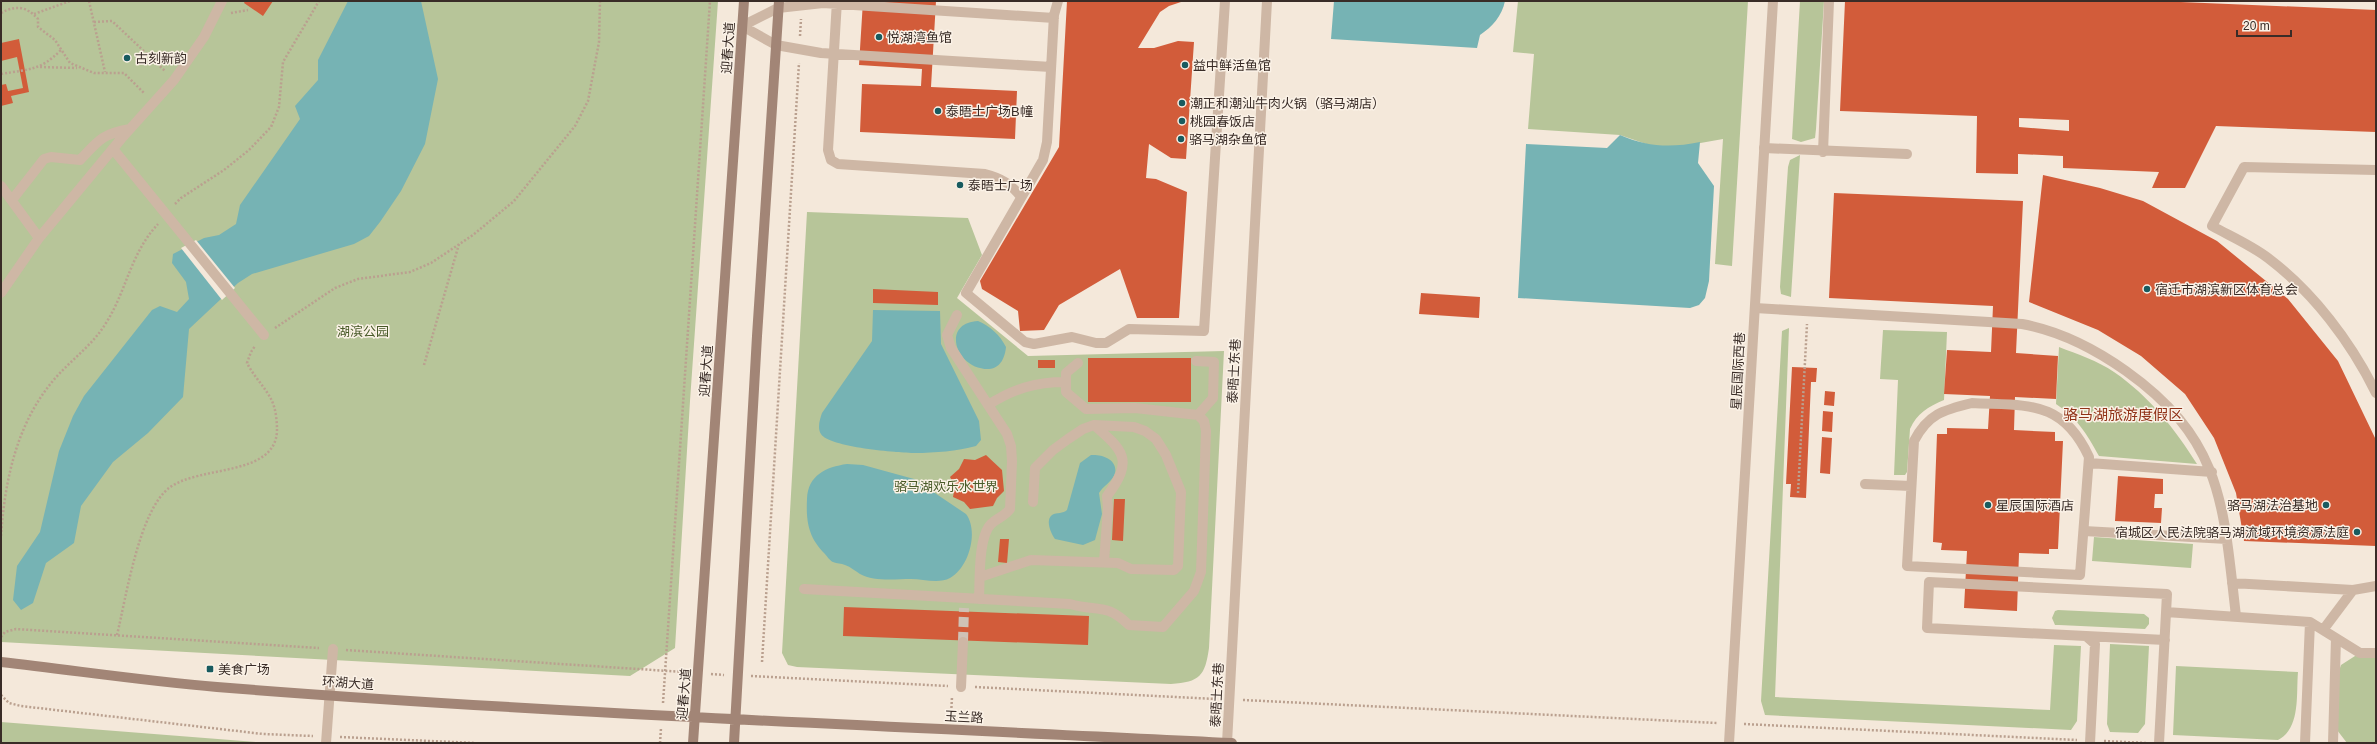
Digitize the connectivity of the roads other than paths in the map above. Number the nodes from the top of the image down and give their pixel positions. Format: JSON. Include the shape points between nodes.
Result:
{"nodes":[{"id":1,"x":222,"y":1,"type":"edge"},
{"id":2,"x":744,"y":1,"type":"edge"},
{"id":3,"x":1058,"y":1,"type":"edge"},
{"id":4,"x":1225,"y":1,"type":"edge"},
{"id":5,"x":1267,"y":1,"type":"edge"},
{"id":6,"x":1773,"y":1,"type":"edge"},
{"id":7,"x":1829,"y":1,"type":"edge"},
{"id":8,"x":837,"y":3,"type":"edge"},
{"id":9,"x":779,"y":4,"type":"edge"},
{"id":10,"x":1054,"y":18,"type":"junction"},
{"id":11,"x":742,"y":26,"type":"junction"},
{"id":12,"x":776,"y":45,"type":"junction"},
{"id":13,"x":834,"y":54,"type":"junction"},
{"id":14,"x":1051,"y":67,"type":"junction"},
{"id":15,"x":130,"y":129,"type":"junction"},
{"id":16,"x":1764,"y":148,"type":"junction"},
{"id":17,"x":113,"y":149,"type":"junction"},
{"id":18,"x":1823,"y":152,"type":"junction"},
{"id":19,"x":1907,"y":154,"type":"dead end"},
{"id":20,"x":2376,"y":170,"type":"edge"},
{"id":21,"x":1,"y":186,"type":"edge"},
{"id":22,"x":1021,"y":197,"type":"junction"},
{"id":23,"x":12,"y":200,"type":"junction"},
{"id":24,"x":39,"y":238,"type":"junction"},
{"id":25,"x":1,"y":292,"type":"edge"},
{"id":26,"x":1755,"y":308,"type":"junction"},
{"id":27,"x":956,"y":315,"type":"dead end"},
{"id":28,"x":264,"y":335,"type":"road end"},
{"id":29,"x":1196,"y":362,"type":"dead end"},
{"id":30,"x":1078,"y":363,"type":"dead end"},
{"id":31,"x":1065,"y":382,"type":"junction"},
{"id":32,"x":2376,"y":393,"type":"edge"},
{"id":33,"x":988,"y":406,"type":"junction"},
{"id":34,"x":1198,"y":415,"type":"junction"},
{"id":35,"x":1094,"y":425,"type":"junction"},
{"id":36,"x":2089,"y":463,"type":"junction"},
{"id":37,"x":2212,"y":472,"type":"junction"},
{"id":38,"x":1865,"y":484,"type":"dead end"},
{"id":39,"x":1911,"y":486,"type":"junction"},
{"id":40,"x":1033,"y":502,"type":"dead end"},
{"id":41,"x":2084,"y":531,"type":"junction"},
{"id":42,"x":2227,"y":539,"type":"junction"},
{"id":43,"x":1104,"y":562,"type":"junction"},
{"id":44,"x":980,"y":577,"type":"junction"},
{"id":45,"x":2232,"y":583,"type":"junction"},
{"id":46,"x":2376,"y":586,"type":"edge"},
{"id":47,"x":804,"y":589,"type":"dead end"},
{"id":48,"x":2353,"y":590,"type":"junction"},
{"id":49,"x":979,"y":599,"type":"junction"},
{"id":50,"x":2166,"y":612,"type":"junction"},
{"id":51,"x":2236,"y":616,"type":"junction"},
{"id":52,"x":2310,"y":622,"type":"junction"},
{"id":53,"x":2323,"y":630,"type":"junction"},
{"id":54,"x":2086,"y":636,"type":"junction"},
{"id":55,"x":2336,"y":638,"type":"junction"},
{"id":56,"x":2165,"y":640,"type":"junction"},
{"id":57,"x":963,"y":642,"type":"tunnel mouth"},
{"id":58,"x":333,"y":649,"type":"road end"},
{"id":59,"x":2376,"y":653,"type":"edge"},
{"id":60,"x":1,"y":662,"type":"edge"},
{"id":61,"x":957,"y":687,"type":"road end"},
{"id":62,"x":329,"y":695,"type":"junction"},
{"id":63,"x":695,"y":717,"type":"junction"},
{"id":64,"x":736,"y":718,"type":"junction"},
{"id":65,"x":326,"y":740,"type":"edge"},
{"id":66,"x":2091,"y":742,"type":"edge"},
{"id":67,"x":693,"y":743,"type":"edge"},
{"id":68,"x":734,"y":743,"type":"edge"},
{"id":69,"x":1227,"y":743,"type":"edge"},
{"id":70,"x":1232,"y":743,"type":"edge"},
{"id":71,"x":1729,"y":743,"type":"edge"},
{"id":72,"x":2159,"y":743,"type":"edge"},
{"id":73,"x":2305,"y":743,"type":"edge"},
{"id":74,"x":2333,"y":743,"type":"edge"}],
"edges":[{"from":1,"to":15,"type":"street","via":[[204,37],[174,80]]},
{"from":2,"to":11,"type":"main road","name":"迎春大道"},
{"from":3,"to":10,"type":"street"},
{"from":4,"to":22,"type":"street","via":[[1204,331],[1129,329],[1106,343],[1072,337],[1034,344],[1025,342],[966,293]]},
{"from":5,"to":69,"type":"street","name":"泰晤士东巷"},
{"from":6,"to":16,"type":"street","name":"星辰国际西巷"},
{"from":7,"to":18,"type":"street"},
{"from":8,"to":9,"type":"street"},
{"from":8,"to":10,"type":"street"},
{"from":8,"to":13,"type":"street"},
{"from":9,"to":11,"type":"street"},
{"from":9,"to":12,"type":"main road"},
{"from":10,"to":14,"type":"street"},
{"from":11,"to":12,"type":"street"},
{"from":11,"to":63,"type":"main road","name":"迎春大道","via":[[700,673]]},
{"from":12,"to":13,"type":"street"},
{"from":12,"to":64,"type":"main road","via":[[756,344]]},
{"from":13,"to":14,"type":"street"},
{"from":13,"to":22,"type":"street","via":[[828,150],[832,160],[838,164],[985,174],[1001,178],[1014,187]]},
{"from":14,"to":22,"type":"street","via":[[1047,142],[1043,160]]},
{"from":15,"to":17,"type":"street"},
{"from":15,"to":23,"type":"street","via":[[102,137],[80,160],[51,157],[44,159]]},
{"from":16,"to":18,"type":"street"},
{"from":16,"to":26,"type":"street","name":"星辰国际西巷"},
{"from":17,"to":24,"type":"street"},
{"from":17,"to":28,"type":"street"},
{"from":18,"to":19,"type":"street"},
{"from":20,"to":32,"type":"street","via":[[2244,167],[2212,226],[2267,258],[2302,289],[2331,322],[2365,370]]},
{"from":21,"to":23,"type":"street"},
{"from":23,"to":24,"type":"street"},
{"from":24,"to":25,"type":"street"},
{"from":26,"to":37,"type":"street","via":[[2022,324],[2054,333],[2111,360],[2145,384],[2167,404],[2190,431]]},
{"from":26,"to":71,"type":"street","name":"星辰国际西巷"},
{"from":27,"to":33,"type":"street","via":[[947,335],[948,341]]},
{"from":29,"to":34,"type":"street","via":[[1214,362],[1213,398]]},
{"from":30,"to":31,"type":"street","via":[[1066,373]]},
{"from":31,"to":33,"type":"street","via":[[1048,382],[1018,388]]},
{"from":31,"to":34,"type":"street","via":[[1066,392],[1086,409],[1135,408]]},
{"from":33,"to":44,"type":"street","via":[[1007,434],[1011,446],[1012,491],[1010,509],[1004,517],[992,522],[983,538]]},
{"from":34,"to":49,"type":"street","via":[[1204,421],[1206,431],[1201,572],[1194,591],[1163,627],[1129,625],[1117,614],[1096,607]]},
{"from":35,"to":40,"type":"street","via":[[1063,442],[1035,468]]},
{"from":35,"to":43,"type":"street","via":[[1117,445],[1123,458],[1123,470],[1107,496]]},
{"from":35,"to":43,"type":"street","via":[[1134,427],[1156,439],[1181,492],[1180,558],[1174,570],[1131,570],[1118,563]]},
{"from":36,"to":37,"type":"street"},
{"from":36,"to":39,"type":"street","via":[[2083,443],[2066,422],[2052,412],[2033,407],[1972,403],[1943,410],[1922,425],[1914,441]]},
{"from":36,"to":41,"type":"street"},
{"from":37,"to":42,"type":"street"},
{"from":38,"to":39,"type":"street"},
{"from":39,"to":41,"type":"street","via":[[1906,566],[2080,576]]},
{"from":41,"to":42,"type":"street"},
{"from":42,"to":45,"type":"street"},
{"from":43,"to":44,"type":"street","via":[[1031,560]]},
{"from":44,"to":49,"type":"street"},
{"from":45,"to":48,"type":"street"},
{"from":45,"to":51,"type":"street"},
{"from":46,"to":48,"type":"street"},
{"from":47,"to":49,"type":"street","via":[[954,596],[964,603]]},
{"from":48,"to":53,"type":"street"},
{"from":50,"to":51,"type":"street"},
{"from":50,"to":54,"type":"street","via":[[2167,594],[1929,582],[1927,628]]},
{"from":50,"to":56,"type":"street"},
{"from":51,"to":52,"type":"street"},
{"from":52,"to":53,"type":"street"},
{"from":52,"to":73,"type":"street"},
{"from":53,"to":55,"type":"street"},
{"from":54,"to":56,"type":"street"},
{"from":54,"to":66,"type":"street","via":[[2095,644]]},
{"from":55,"to":59,"type":"street","via":[[2360,653]]},
{"from":55,"to":74,"type":"street"},
{"from":56,"to":72,"type":"street"},
{"from":57,"to":61,"type":"street"},
{"from":58,"to":62,"type":"street"},
{"from":60,"to":62,"type":"main road","name":"环湖大道","via":[[215,687]]},
{"from":62,"to":63,"type":"main road","name":"环湖大道"},
{"from":62,"to":65,"type":"street"},
{"from":63,"to":64,"type":"main road","name":"玉兰路"},
{"from":63,"to":67,"type":"main road","name":"迎春大道"},
{"from":64,"to":68,"type":"main road"},
{"from":64,"to":69,"type":"main road","name":"玉兰路"},
{"from":69,"to":70,"type":"main road","name":"玉兰路"}]}
